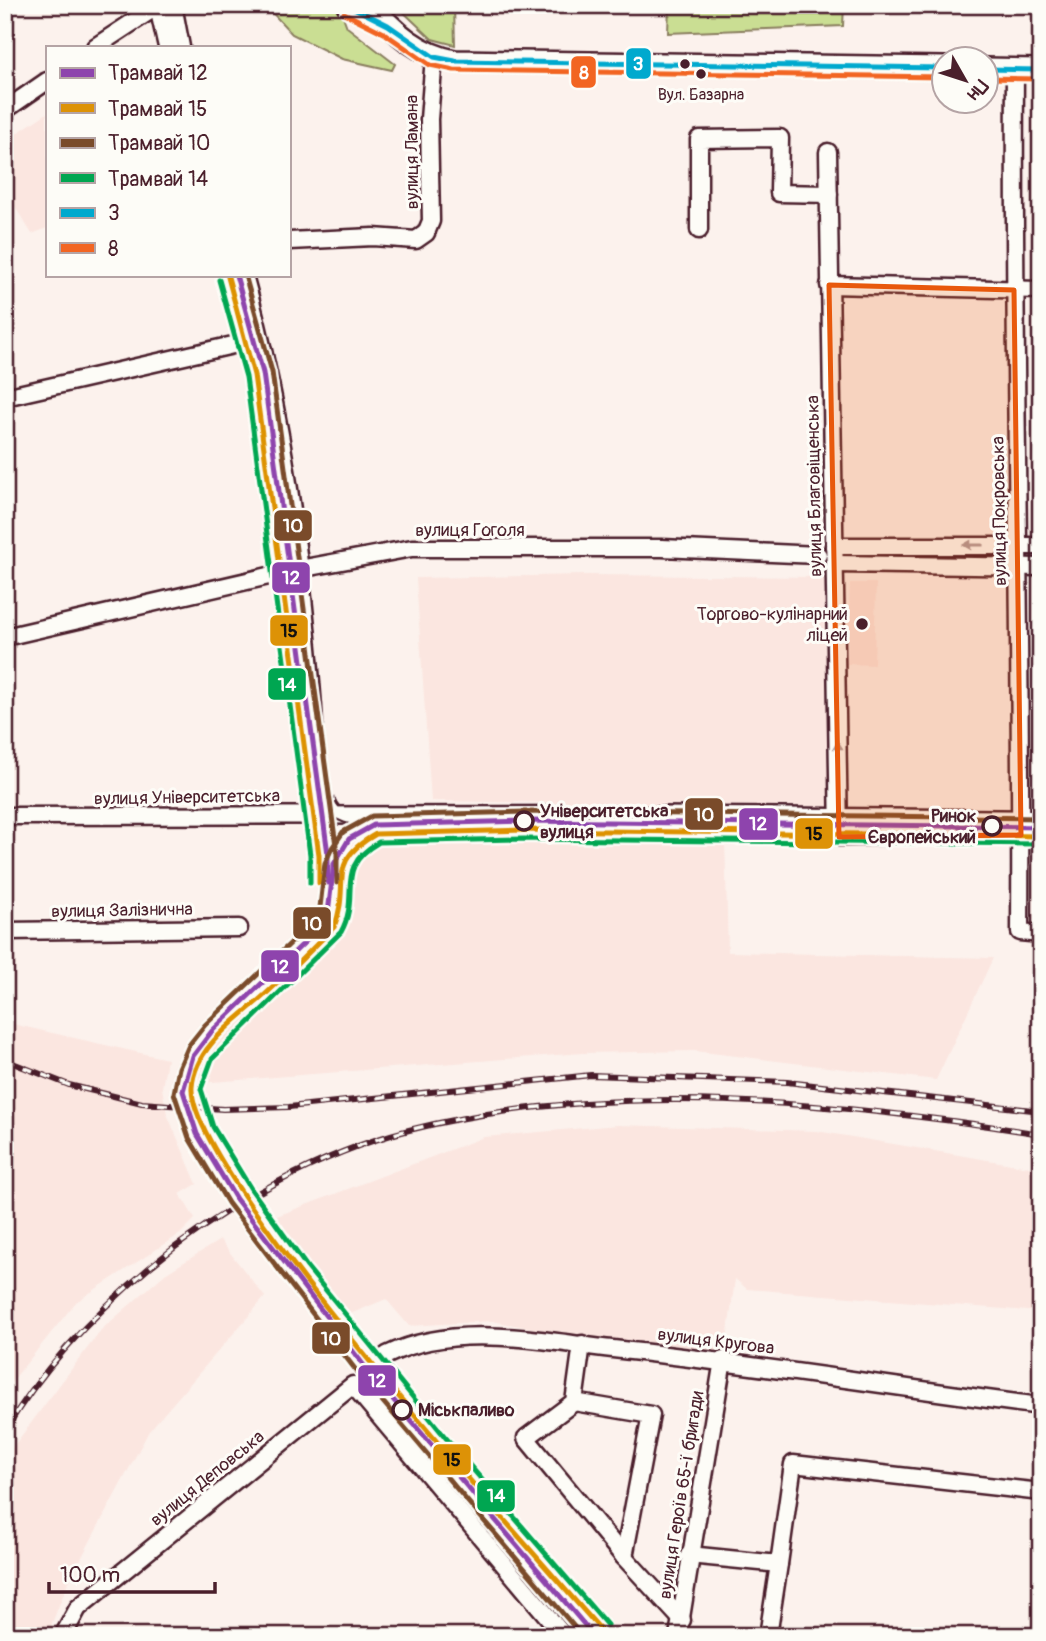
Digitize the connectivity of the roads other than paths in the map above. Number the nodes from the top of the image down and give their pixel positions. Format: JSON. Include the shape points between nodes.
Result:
{"nodes":[{"id":1,"x":348,"y":5,"type":"edge"},
{"id":2,"x":370,"y":5,"type":"edge"},
{"id":3,"x":163,"y":6,"type":"edge"},
{"id":4,"x":388,"y":25,"type":"junction"},
{"id":5,"x":97,"y":46,"type":"edge"},
{"id":6,"x":167,"y":46,"type":"edge"},
{"id":7,"x":181,"y":46,"type":"edge"},
{"id":8,"x":435,"y":57,"type":"junction"},
{"id":9,"x":930,"y":68,"type":"edge"},
{"id":10,"x":1000,"y":69,"type":"edge"},
{"id":11,"x":1015,"y":70,"type":"junction"},
{"id":12,"x":1041,"y":70,"type":"edge"},
{"id":13,"x":46,"y":82,"type":"edge"},
{"id":14,"x":5,"y":110,"type":"edge"},
{"id":15,"x":828,"y":152,"type":"dead end"},
{"id":16,"x":829,"y":194,"type":"junction"},
{"id":17,"x":699,"y":230,"type":"dead end"},
{"id":18,"x":290,"y":241,"type":"edge"},
{"id":19,"x":228,"y":276,"type":"edge"},
{"id":20,"x":244,"y":276,"type":"edge"},
{"id":21,"x":829,"y":285,"type":"junction"},
{"id":22,"x":1041,"y":289,"type":"edge"},
{"id":23,"x":1014,"y":290,"type":"junction"},
{"id":24,"x":254,"y":340,"type":"junction"},
{"id":25,"x":5,"y":397,"type":"edge"},
{"id":26,"x":834,"y":545,"type":"junction"},
{"id":27,"x":1020,"y":545,"type":"junction"},
{"id":28,"x":1041,"y":546,"type":"edge"},
{"id":29,"x":818,"y":555,"type":"dead end"},
{"id":30,"x":835,"y":564,"type":"junction"},
{"id":31,"x":1020,"y":567,"type":"junction"},
{"id":32,"x":1041,"y":567,"type":"edge"},
{"id":33,"x":292,"y":571,"type":"junction"},
{"id":34,"x":5,"y":637,"type":"edge"},
{"id":35,"x":315,"y":815,"type":"junction"},
{"id":36,"x":334,"y":815,"type":"junction"},
{"id":37,"x":5,"y":816,"type":"edge"},
{"id":38,"x":839,"y":819,"type":"junction"},
{"id":39,"x":1041,"y":819,"type":"edge"},
{"id":40,"x":1020,"y":827,"type":"junction"},
{"id":41,"x":1041,"y":835,"type":"edge"},
{"id":42,"x":839,"y":837,"type":"joint"},
{"id":43,"x":239,"y":928,"type":"dead end"},
{"id":44,"x":5,"y":930,"type":"edge"},
{"id":45,"x":1041,"y":934,"type":"edge"},
{"id":46,"x":582,"y":1344,"type":"junction"},
{"id":47,"x":387,"y":1355,"type":"dead end"},
{"id":48,"x":723,"y":1360,"type":"junction"},
{"id":49,"x":574,"y":1402,"type":"junction"},
{"id":50,"x":1041,"y":1406,"type":"edge"},
{"id":51,"x":1041,"y":1492,"type":"edge"},
{"id":52,"x":689,"y":1555,"type":"junction"},
{"id":53,"x":624,"y":1557,"type":"junction"},
{"id":54,"x":779,"y":1564,"type":"junction"},
{"id":55,"x":680,"y":1628,"type":"edge"},
{"id":56,"x":62,"y":1636,"type":"edge"},
{"id":57,"x":564,"y":1636,"type":"edge"},
{"id":58,"x":768,"y":1636,"type":"edge"}],
"edges":[{"from":1,"to":4,"type":"main road"},
{"from":2,"to":4,"type":"main road"},
{"from":3,"to":5,"type":"street"},
{"from":3,"to":6,"type":"street"},
{"from":3,"to":7,"type":"street"},
{"from":4,"to":8,"type":"main road"},
{"from":8,"to":9,"type":"main road","via":[[455,61]]},
{"from":8,"to":18,"type":"street","name":"вулиця Ламана","via":[[429,119],[431,221],[426,233],[416,240]]},
{"from":10,"to":11,"type":"main road"},
{"from":11,"to":12,"type":"main road"},
{"from":11,"to":23,"type":"street","name":"вулиця Покровська"},
{"from":13,"to":14,"type":"street"},
{"from":15,"to":16,"type":"street","name":"вулиця Благовіщенська"},
{"from":16,"to":17,"type":"street","via":[[779,193],[780,138],[699,139]]},
{"from":16,"to":21,"type":"street","name":"вулиця Благовіщенська"},
{"from":19,"to":24,"type":"street"},
{"from":20,"to":24,"type":"street"},
{"from":21,"to":23,"type":"street"},
{"from":21,"to":26,"type":"street","name":"вулиця Благовіщенська"},
{"from":22,"to":23,"type":"street"},
{"from":23,"to":27,"type":"street","name":"вулиця Покровська"},
{"from":24,"to":25,"type":"street"},
{"from":24,"to":33,"type":"street"},
{"from":27,"to":26,"type":"street","one_way":true},
{"from":26,"to":30,"type":"street","name":"вулиця Благовіщенська"},
{"from":27,"to":28,"type":"street"},
{"from":27,"to":31,"type":"street","name":"вулиця Покровська"},
{"from":29,"to":33,"type":"street","name":"вулиця Гоголя","via":[[662,548],[412,548]]},
{"from":30,"to":31,"type":"street"},
{"from":38,"to":30,"type":"street","name":"вулиця Благовіщенська","one_way":true},
{"from":31,"to":32,"type":"street"},
{"from":31,"to":40,"type":"street","name":"вулиця Покровська"},
{"from":33,"to":34,"type":"street","name":"вулиця Гоголя"},
{"from":33,"to":35,"type":"street"},
{"from":33,"to":36,"type":"street","via":[[324,803]]},
{"from":35,"to":36,"type":"street","name":"вулиця Університетська"},
{"from":35,"to":37,"type":"street","name":"вулиця Університетська"},
{"from":36,"to":38,"type":"street","name":"вулиця Університетська"},
{"from":38,"to":40,"type":"street","name":"вулиця Університетська"},
{"from":38,"to":42,"type":"street","name":"вулиця Благовіщенська"},
{"from":39,"to":40,"type":"street","name":"вулиця Університетська"},
{"from":40,"to":41,"type":"street","name":"вулиця Університетська"},
{"from":40,"to":42,"type":"street","name":"вулиця Університетська"},
{"from":40,"to":45,"type":"street","name":"вулиця Покровська","via":[[1020,932]]},
{"from":43,"to":44,"type":"street","name":"вулиця Залізнична"},
{"from":46,"to":47,"type":"street","name":"вулиця Кругова","via":[[436,1338]]},
{"from":46,"to":48,"type":"street","name":"вулиця Кругова"},
{"from":46,"to":49,"type":"street"},
{"from":48,"to":50,"type":"street","name":"вулиця Кругова"},
{"from":48,"to":52,"type":"street","name":"вулиця Героїв 65-ї бригади"},
{"from":49,"to":53,"type":"street","via":[[526,1438]]},
{"from":49,"to":53,"type":"street","via":[[651,1415]]},
{"from":51,"to":54,"type":"street","via":[[793,1464]]},
{"from":52,"to":54,"type":"street"},
{"from":52,"to":55,"type":"street","name":"вулиця Героїв 65-ї бригади"},
{"from":53,"to":55,"type":"street"},
{"from":54,"to":58,"type":"street"},
{"from":56,"to":57,"type":"street","name":"вулиця Деповська","via":[[78,1608],[353,1385]]}]}
